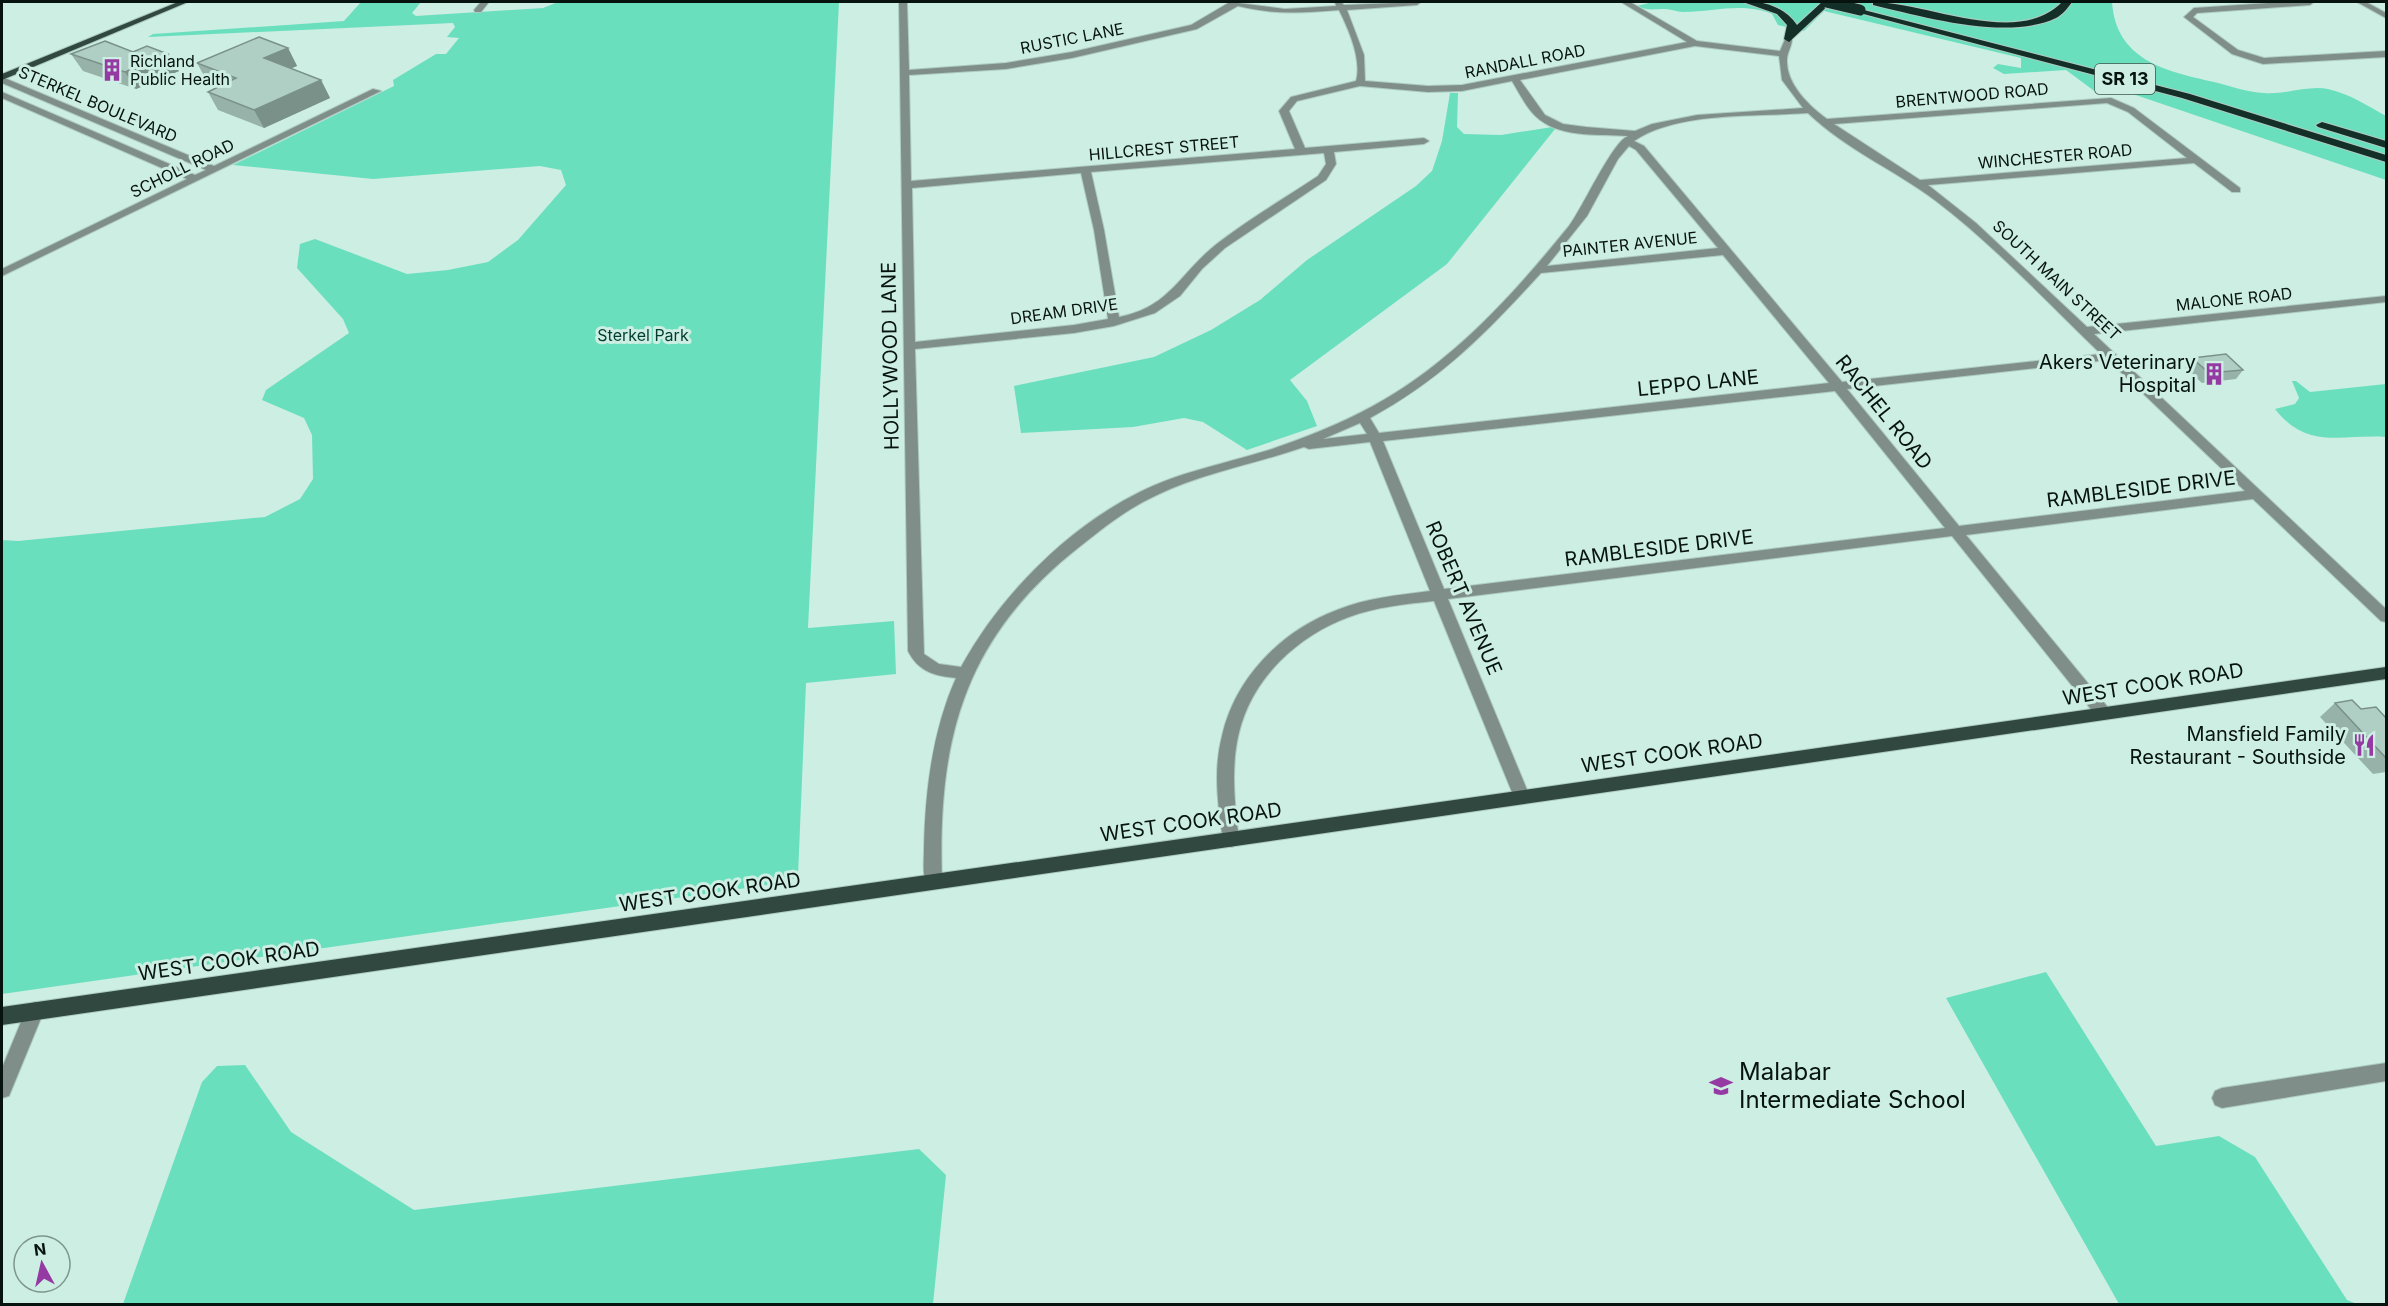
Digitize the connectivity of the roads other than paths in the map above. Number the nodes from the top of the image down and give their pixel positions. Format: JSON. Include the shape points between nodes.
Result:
{"nodes":[{"id":1,"x":184,"y":2,"type":"edge"},
{"id":2,"x":485,"y":2,"type":"edge"},
{"id":3,"x":903,"y":2,"type":"edge"},
{"id":4,"x":1236,"y":2,"type":"edge"},
{"id":5,"x":1417,"y":2,"type":"edge"},
{"id":6,"x":1625,"y":2,"type":"edge"},
{"id":7,"x":1748,"y":2,"type":"edge"},
{"id":8,"x":1826,"y":2,"type":"edge"},
{"id":9,"x":1870,"y":2,"type":"edge"},
{"id":10,"x":2067,"y":2,"type":"edge"},
{"id":11,"x":2310,"y":2,"type":"edge"},
{"id":12,"x":2361,"y":2,"type":"edge"},
{"id":13,"x":1340,"y":5,"type":"edge"},
{"id":14,"x":478,"y":10,"type":"dead end"},
{"id":15,"x":2386,"y":16,"type":"edge"},
{"id":16,"x":1789,"y":39,"type":"junction"},
{"id":17,"x":1695,"y":43,"type":"junction"},
{"id":18,"x":1782,"y":54,"type":"junction"},
{"id":19,"x":2386,"y":54,"type":"edge"},
{"id":20,"x":904,"y":73,"type":"junction"},
{"id":21,"x":1514,"y":78,"type":"junction"},
{"id":22,"x":2,"y":79,"type":"edge"},
{"id":23,"x":1360,"y":83,"type":"junction"},
{"id":24,"x":376,"y":91,"type":"dead end"},
{"id":25,"x":2,"y":95,"type":"edge"},
{"id":26,"x":2234,"y":98,"type":"dead end"},
{"id":27,"x":1809,"y":110,"type":"junction"},
{"id":28,"x":2305,"y":120,"type":"dead end"},
{"id":29,"x":1825,"y":122,"type":"junction"},
{"id":30,"x":1631,"y":137,"type":"junction"},
{"id":31,"x":1424,"y":141,"type":"dead end"},
{"id":32,"x":2386,"y":145,"type":"edge"},
{"id":33,"x":1328,"y":149,"type":"junction"},
{"id":34,"x":1301,"y":152,"type":"junction"},
{"id":35,"x":2386,"y":159,"type":"edge"},
{"id":36,"x":2195,"y":160,"type":"junction"},
{"id":37,"x":215,"y":170,"type":"junction"},
{"id":38,"x":1085,"y":170,"type":"junction"},
{"id":39,"x":196,"y":179,"type":"junction"},
{"id":40,"x":1918,"y":183,"type":"junction"},
{"id":41,"x":906,"y":185,"type":"junction"},
{"id":42,"x":2236,"y":190,"type":"dead end"},
{"id":43,"x":1725,"y":251,"type":"junction"},
{"id":44,"x":1538,"y":270,"type":"junction"},
{"id":45,"x":2,"y":273,"type":"edge"},
{"id":46,"x":2386,"y":299,"type":"edge"},
{"id":47,"x":1114,"y":322,"type":"junction"},
{"id":48,"x":2085,"y":331,"type":"junction"},
{"id":49,"x":911,"y":346,"type":"junction"},
{"id":50,"x":2112,"y":356,"type":"junction"},
{"id":51,"x":1839,"y":387,"type":"junction"},
{"id":52,"x":1363,"y":417,"type":"junction"},
{"id":53,"x":1375,"y":438,"type":"junction"},
{"id":54,"x":1288,"y":448,"type":"junction"},
{"id":55,"x":2258,"y":494,"type":"junction"},
{"id":56,"x":1956,"y":532,"type":"junction"},
{"id":57,"x":1440,"y":595,"type":"junction"},
{"id":58,"x":2386,"y":617,"type":"edge"},
{"id":59,"x":2386,"y":673,"type":"edge"},
{"id":60,"x":966,"y":674,"type":"junction"},
{"id":61,"x":2104,"y":714,"type":"junction"},
{"id":62,"x":1522,"y":797,"type":"junction"},
{"id":63,"x":1232,"y":840,"type":"junction"},
{"id":64,"x":933,"y":881,"type":"junction"},
{"id":65,"x":35,"y":1011,"type":"junction"},
{"id":66,"x":2,"y":1016,"type":"edge"},
{"id":67,"x":2386,"y":1072,"type":"edge"},
{"id":68,"x":2,"y":1089,"type":"edge"},
{"id":69,"x":2222,"y":1098,"type":"dead end"}],
"edges":[{"from":1,"to":22,"type":"main road"},
{"from":2,"to":14,"type":"street"},
{"from":3,"to":20,"type":"street","name":"HOLLYWOOD LANE"},
{"from":4,"to":13,"type":"street","via":[[1274,11]]},
{"from":4,"to":20,"type":"street","name":"RUSTIC LANE","via":[[1194,27],[1072,55],[1006,66]]},
{"from":5,"to":13,"type":"street"},
{"from":6,"to":17,"type":"street"},
{"from":7,"to":16,"type":"highway","via":[[1786,16],[1792,25]]},
{"from":8,"to":16,"type":"highway"},
{"from":8,"to":35,"type":"highway","number":"SR 13","bridge":true,"via":[[2186,96]]},
{"from":9,"to":10,"type":"highway","via":[[1954,19],[2006,24],[2050,17]]},
{"from":9,"to":26,"type":"highway","number":"SR 13"},
{"from":11,"to":19,"type":"street","via":[[2194,11],[2188,17],[2235,52],[2263,61]]},
{"from":12,"to":15,"type":"street"},
{"from":13,"to":23,"type":"street","via":[[1353,30],[1363,76]]},
{"from":16,"to":18,"type":"street"},
{"from":17,"to":18,"type":"street"},
{"from":17,"to":21,"type":"street","name":"RANDALL ROAD"},
{"from":18,"to":27,"type":"street","name":"SOUTH MAIN STREET","via":[[1787,82]]},
{"from":20,"to":41,"type":"street","name":"HOLLYWOOD LANE"},
{"from":21,"to":23,"type":"street","name":"RANDALL ROAD","via":[[1439,89]]},
{"from":21,"to":30,"type":"street","via":[[1548,122]]},
{"from":22,"to":37,"type":"street","name":"STERKEL BOULEVARD"},
{"from":23,"to":34,"type":"street","name":"RANDALL ROAD","via":[[1300,97],[1285,107]]},
{"from":24,"to":37,"type":"street","name":"SCHOLL ROAD"},
{"from":25,"to":39,"type":"street","name":"STERKEL BOULEVARD"},
{"from":27,"to":29,"type":"street","name":"SOUTH MAIN STREET"},
{"from":27,"to":30,"type":"street","via":[[1675,121]]},
{"from":28,"to":32,"type":"highway"},
{"from":29,"to":36,"type":"street","name":"BRENTWOOD ROAD","via":[[2108,100],[2121,104]]},
{"from":29,"to":40,"type":"street","name":"SOUTH MAIN STREET"},
{"from":30,"to":43,"type":"street","name":"RACHEL ROAD"},
{"from":30,"to":44,"type":"street","via":[[1619,148],[1582,216]]},
{"from":31,"to":33,"type":"street","name":"HILLCREST STREET"},
{"from":33,"to":34,"type":"street","name":"HILLCREST STREET"},
{"from":33,"to":47,"type":"street","name":"DREAM DRIVE","via":[[1331,164],[1317,182],[1221,246],[1170,299],[1151,311]]},
{"from":34,"to":38,"type":"street","name":"HILLCREST STREET"},
{"from":36,"to":40,"type":"street","name":"WINCHESTER ROAD"},
{"from":36,"to":42,"type":"street"},
{"from":37,"to":39,"type":"street","name":"SCHOLL ROAD"},
{"from":38,"to":41,"type":"street","name":"HILLCREST STREET"},
{"from":38,"to":47,"type":"street"},
{"from":39,"to":45,"type":"street","name":"SCHOLL ROAD"},
{"from":40,"to":48,"type":"street","name":"SOUTH MAIN STREET","via":[[1972,225]]},
{"from":41,"to":49,"type":"street","name":"HOLLYWOOD LANE"},
{"from":43,"to":44,"type":"street","name":"PAINTER AVENUE"},
{"from":43,"to":51,"type":"street","name":"RACHEL ROAD"},
{"from":44,"to":52,"type":"street","via":[[1445,365]]},
{"from":46,"to":48,"type":"street","name":"MALONE ROAD"},
{"from":47,"to":49,"type":"street","name":"DREAM DRIVE"},
{"from":48,"to":50,"type":"street","name":"SOUTH MAIN STREET"},
{"from":49,"to":60,"type":"street","name":"HOLLYWOOD LANE","via":[[915,651],[927,666]]},
{"from":50,"to":51,"type":"street","name":"LEPPO LANE"},
{"from":50,"to":55,"type":"street","name":"SOUTH MAIN STREET"},
{"from":51,"to":53,"type":"street","name":"LEPPO LANE"},
{"from":51,"to":56,"type":"street","name":"RACHEL ROAD"},
{"from":52,"to":53,"type":"street","name":"ROBERT AVENUE"},
{"from":52,"to":54,"type":"street"},
{"from":53,"to":54,"type":"street","name":"LEPPO LANE"},
{"from":53,"to":57,"type":"street","name":"ROBERT AVENUE"},
{"from":54,"to":60,"type":"street","via":[[1158,488],[1111,516],[1034,578],[1003,615]]},
{"from":55,"to":56,"type":"street","name":"RAMBLESIDE DRIVE"},
{"from":55,"to":58,"type":"street","name":"SOUTH MAIN STREET"},
{"from":56,"to":57,"type":"street","name":"RAMBLESIDE DRIVE"},
{"from":56,"to":61,"type":"street","name":"RACHEL ROAD"},
{"from":57,"to":62,"type":"street","name":"ROBERT AVENUE"},
{"from":57,"to":63,"type":"street","name":"RAMBLESIDE DRIVE","via":[[1363,607],[1325,620],[1292,641],[1258,674],[1238,706],[1227,742],[1225,786]]},
{"from":59,"to":61,"type":"main road","name":"WEST COOK ROAD"},
{"from":60,"to":64,"type":"street","via":[[952,710],[939,778]]},
{"from":61,"to":62,"type":"main road","name":"WEST COOK ROAD"},
{"from":62,"to":63,"type":"main road","name":"WEST COOK ROAD"},
{"from":63,"to":64,"type":"main road","name":"WEST COOK ROAD"},
{"from":64,"to":65,"type":"main road","name":"WEST COOK ROAD"},
{"from":65,"to":66,"type":"main road","name":"WEST COOK ROAD"},
{"from":65,"to":68,"type":"street"},
{"from":67,"to":69,"type":"street"}]}
